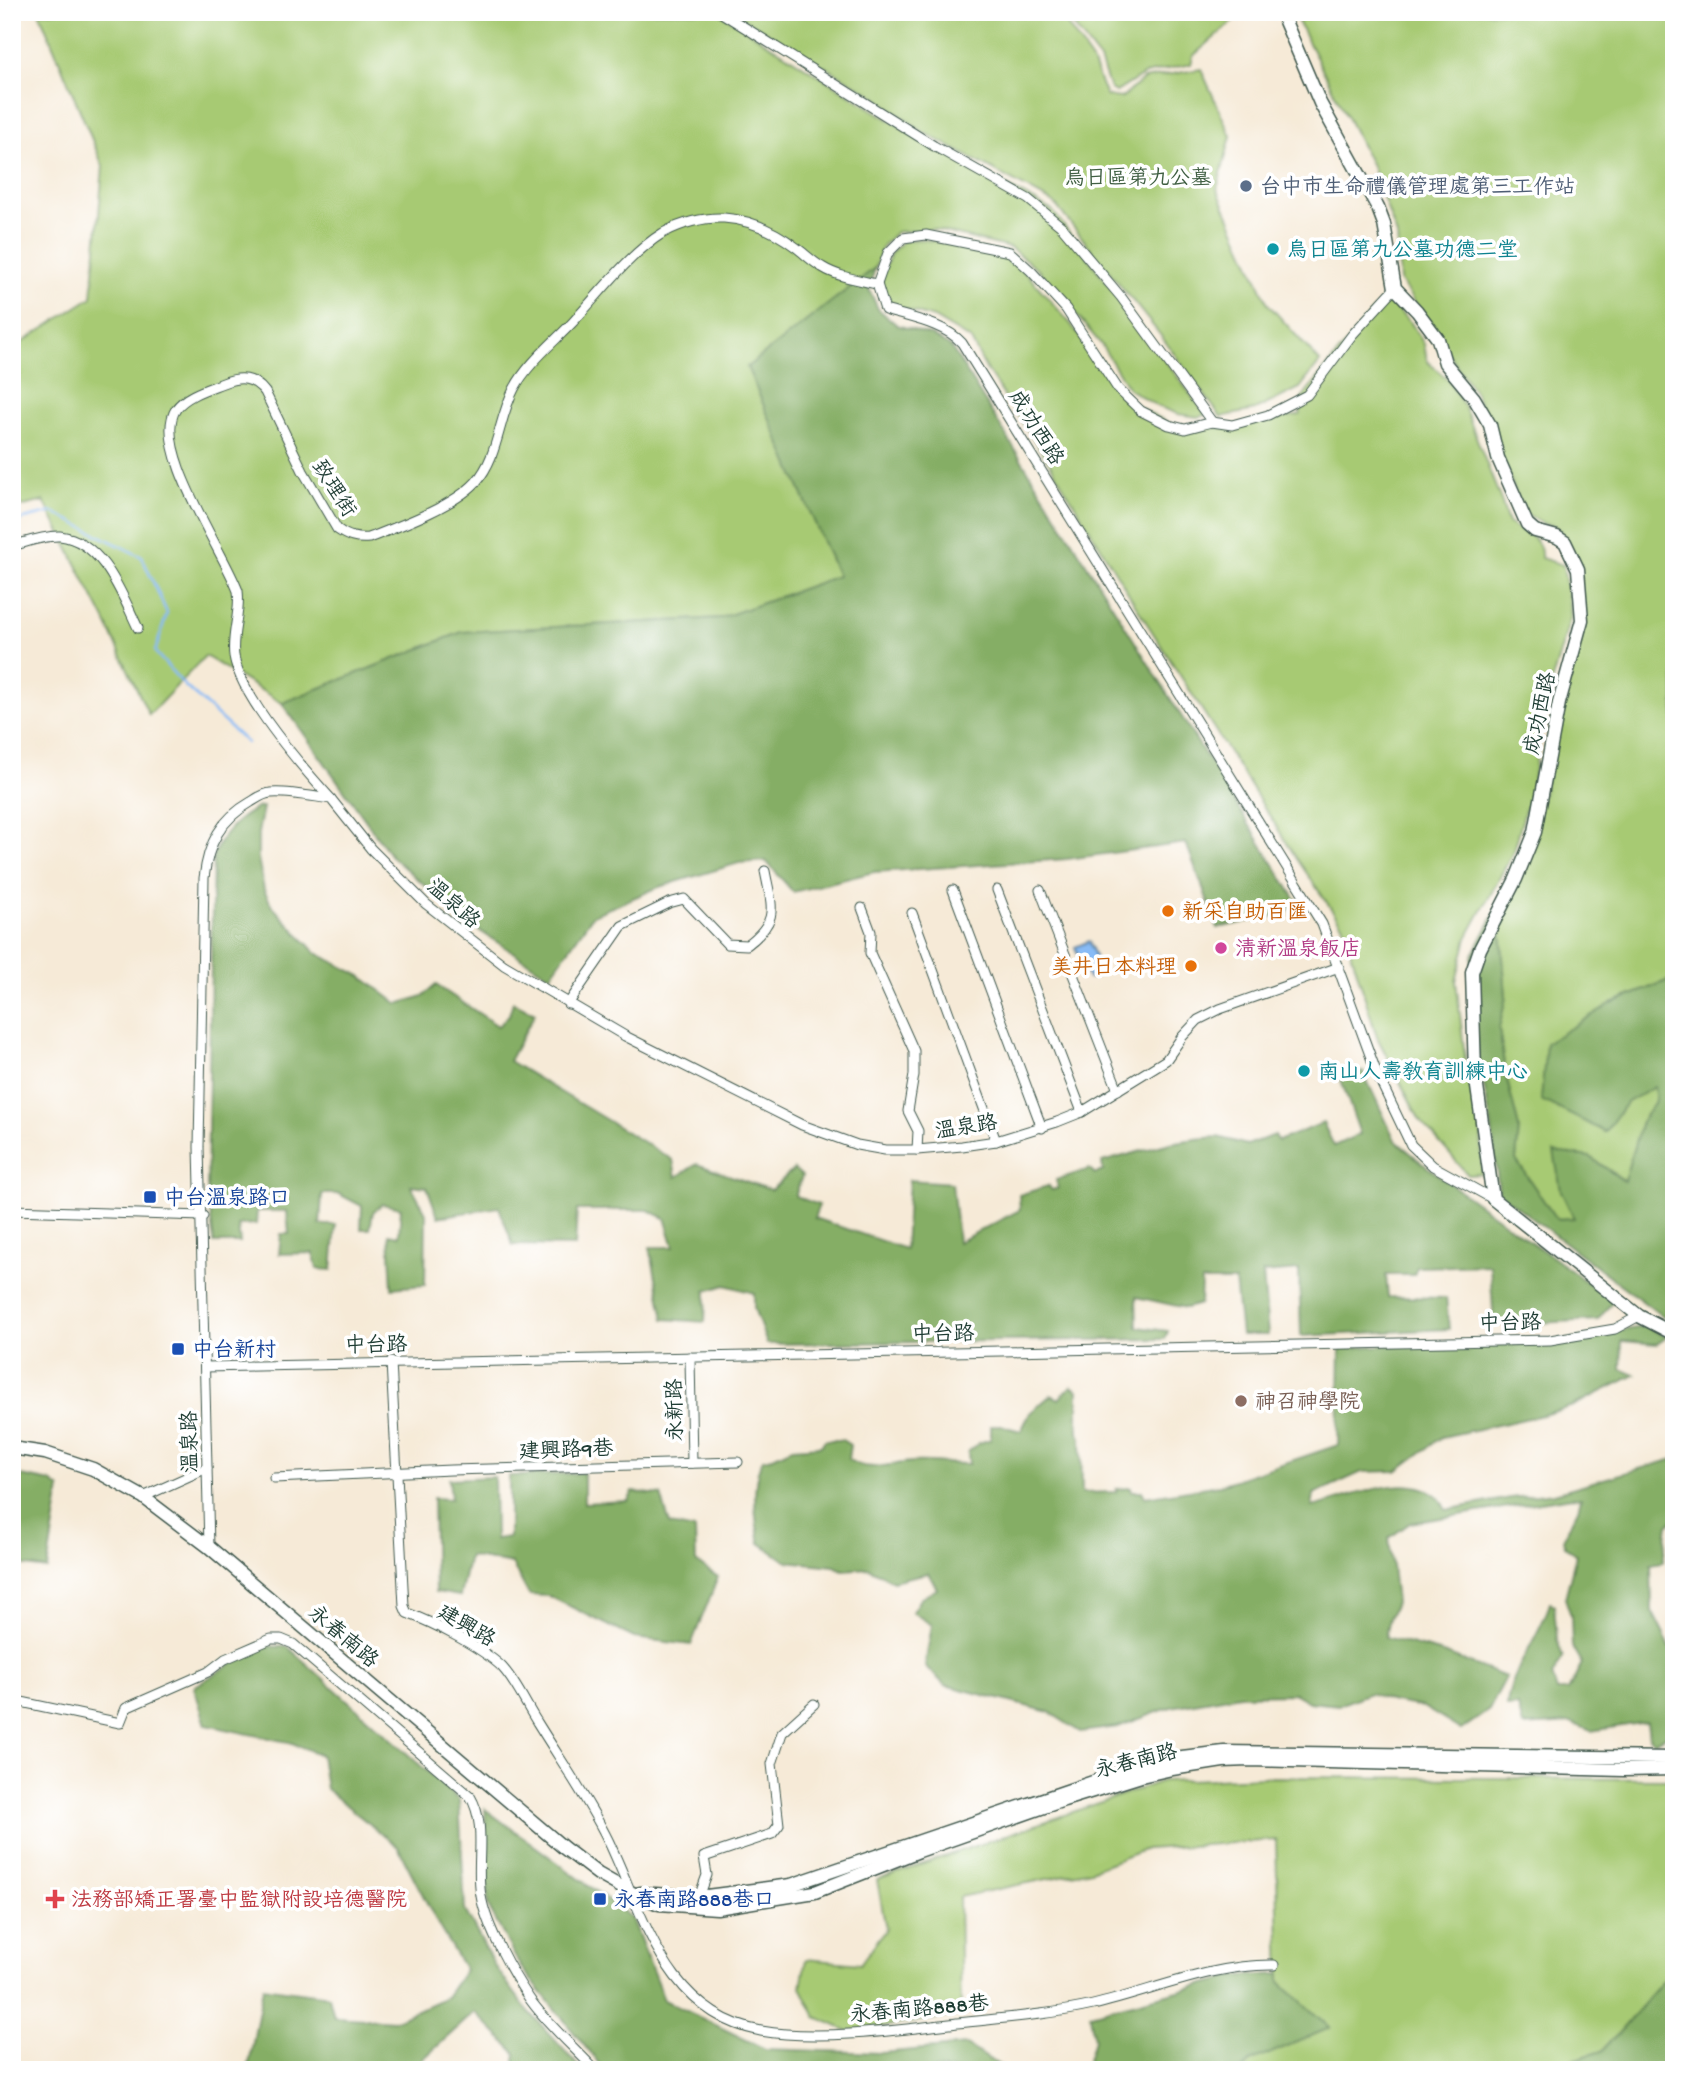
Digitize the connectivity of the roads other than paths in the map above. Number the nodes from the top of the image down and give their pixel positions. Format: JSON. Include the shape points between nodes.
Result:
{"nodes":[{"id":1,"x":720,"y":12,"type":"edge"},
{"id":2,"x":1280,"y":12,"type":"edge"},
{"id":3,"x":877,"y":284,"type":"junction"},
{"id":4,"x":1395,"y":288,"type":"junction"},
{"id":5,"x":1212,"y":422,"type":"junction"},
{"id":6,"x":12,"y":546,"type":"edge"},
{"id":7,"x":138,"y":628,"type":"dead end"},
{"id":8,"x":331,"y":799,"type":"junction"},
{"id":9,"x":765,"y":871,"type":"dead end"},
{"id":10,"x":953,"y":890,"type":"dead end"},
{"id":11,"x":997,"y":890,"type":"dead end"},
{"id":12,"x":1040,"y":890,"type":"dead end"},
{"id":13,"x":862,"y":908,"type":"dead end"},
{"id":14,"x":912,"y":913,"type":"dead end"},
{"id":15,"x":1339,"y":967,"type":"junction"},
{"id":16,"x":568,"y":1004,"type":"junction"},
{"id":17,"x":1118,"y":1090,"type":"junction"},
{"id":18,"x":1082,"y":1112,"type":"junction"},
{"id":19,"x":1042,"y":1128,"type":"junction"},
{"id":20,"x":996,"y":1141,"type":"junction"},
{"id":21,"x":917,"y":1150,"type":"junction"},
{"id":22,"x":1493,"y":1199,"type":"junction"},
{"id":23,"x":12,"y":1210,"type":"edge"},
{"id":24,"x":203,"y":1216,"type":"junction"},
{"id":25,"x":1639,"y":1316,"type":"junction"},
{"id":26,"x":1674,"y":1334,"type":"edge"},
{"id":27,"x":690,"y":1357,"type":"junction"},
{"id":28,"x":391,"y":1362,"type":"junction"},
{"id":29,"x":205,"y":1367,"type":"junction"},
{"id":30,"x":12,"y":1448,"type":"edge"},
{"id":31,"x":692,"y":1462,"type":"junction"},
{"id":32,"x":738,"y":1462,"type":"dead end"},
{"id":33,"x":207,"y":1468,"type":"junction"},
{"id":34,"x":396,"y":1474,"type":"junction"},
{"id":35,"x":274,"y":1478,"type":"dead end"},
{"id":36,"x":143,"y":1497,"type":"junction"},
{"id":37,"x":209,"y":1547,"type":"junction"},
{"id":38,"x":12,"y":1700,"type":"edge"},
{"id":39,"x":814,"y":1703,"type":"dead end"},
{"id":40,"x":1674,"y":1758,"type":"edge"},
{"id":41,"x":1623,"y":1764,"type":"junction"},
{"id":42,"x":1674,"y":1769,"type":"edge"},
{"id":43,"x":1139,"y":1771,"type":"junction"},
{"id":44,"x":629,"y":1892,"type":"junction"},
{"id":45,"x":699,"y":1897,"type":"junction"},
{"id":46,"x":1274,"y":1965,"type":"dead end"},
{"id":47,"x":595,"y":2070,"type":"edge"}],
"edges":[{"from":1,"to":5,"type":"street","via":[[1028,199],[1054,220],[1121,297]]},
{"from":2,"to":4,"type":"street","via":[[1320,103],[1378,208]]},
{"from":3,"to":5,"type":"street","via":[[888,253],[903,238],[926,234],[1010,252],[1066,309],[1118,389],[1140,411],[1185,429]]},
{"from":3,"to":8,"type":"street","name":"致理街","via":[[822,267],[779,236],[742,220],[702,220],[664,232],[528,369],[508,401],[487,467],[478,480],[452,500],[369,538],[358,539],[337,529],[259,384],[236,379],[177,407],[170,434],[180,471],[239,591],[237,670],[290,753]]},
{"from":3,"to":15,"type":"street","name":"成功西路","via":[[885,310],[954,334],[962,343],[1322,924]]},
{"from":4,"to":5,"type":"street","via":[[1307,395],[1268,415],[1232,425]]},
{"from":4,"to":22,"type":"street","name":"成功西路","via":[[1438,339],[1446,363],[1490,425],[1498,458],[1527,524],[1565,542],[1578,569],[1581,593],[1580,634],[1559,703],[1535,832],[1472,972],[1475,1073]]},
{"from":6,"to":7,"type":"street","via":[[60,536],[93,552],[110,573]]},
{"from":8,"to":16,"type":"street","name":"溫泉路","via":[[371,849],[426,904],[503,965]]},
{"from":8,"to":24,"type":"street","name":"溫泉路","via":[[270,792],[228,818],[209,850],[204,878]]},
{"from":9,"to":16,"type":"street","via":[[770,921],[747,946],[727,944],[684,900],[669,903],[621,926]]},
{"from":10,"to":19,"type":"street"},
{"from":11,"to":18,"type":"street"},
{"from":12,"to":17,"type":"street"},
{"from":13,"to":21,"type":"street","via":[[871,932],[870,953],[914,1051],[908,1111],[918,1131]]},
{"from":14,"to":20,"type":"street"},
{"from":15,"to":17,"type":"street","name":"溫泉路","via":[[1198,1020],[1166,1060]]},
{"from":15,"to":22,"type":"street","name":"成功西路","via":[[1377,1074],[1411,1145],[1433,1166]]},
{"from":16,"to":21,"type":"street","name":"溫泉路","via":[[802,1125],[857,1145]]},
{"from":17,"to":18,"type":"street","name":"溫泉路"},
{"from":18,"to":19,"type":"street","name":"溫泉路"},
{"from":19,"to":20,"type":"street","name":"溫泉路"},
{"from":20,"to":21,"type":"street","name":"溫泉路"},
{"from":22,"to":25,"type":"street","name":"成功西路"},
{"from":23,"to":24,"type":"street"},
{"from":24,"to":29,"type":"street","name":"溫泉路"},
{"from":25,"to":26,"type":"street"},
{"from":25,"to":27,"type":"street","name":"中台路","via":[[1615,1329],[1550,1340]]},
{"from":27,"to":28,"type":"street","name":"中台路"},
{"from":27,"to":31,"type":"street","name":"永新路"},
{"from":28,"to":29,"type":"street","name":"中台路"},
{"from":28,"to":34,"type":"street","name":"建興路"},
{"from":29,"to":33,"type":"street","name":"溫泉路"},
{"from":30,"to":36,"type":"street","name":"永春南路","via":[[93,1469]]},
{"from":31,"to":32,"type":"street","name":"建興路9巷"},
{"from":31,"to":34,"type":"street","name":"建興路9巷"},
{"from":33,"to":36,"type":"street"},
{"from":33,"to":37,"type":"street","name":"溫泉路"},
{"from":34,"to":35,"type":"street","name":"建興路9巷"},
{"from":34,"to":44,"type":"street","name":"建興路","via":[[407,1613],[475,1648],[504,1669],[587,1801]]},
{"from":36,"to":37,"type":"street","name":"永春南路"},
{"from":37,"to":44,"type":"street","name":"永春南路","via":[[564,1849]]},
{"from":38,"to":47,"type":"street","via":[[120,1723],[126,1707],[208,1672],[225,1659],[271,1639],[293,1644],[470,1796],[479,1820],[481,1896],[491,1929],[530,1999]]},
{"from":39,"to":45,"type":"street","via":[[782,1733],[772,1764],[779,1825],[772,1834],[704,1857],[707,1875]]},
{"from":40,"to":41,"type":"street","name":"永春南路"},
{"from":41,"to":42,"type":"street","name":"永春南路"},
{"from":41,"to":43,"type":"street","name":"永春南路","via":[[1224,1757]]},
{"from":43,"to":44,"type":"street","name":"永春南路","via":[[815,1892],[717,1908],[659,1904]]},
{"from":43,"to":45,"type":"street","name":"永春南路","via":[[791,1885]]},
{"from":44,"to":45,"type":"street","name":"永春南路"},
{"from":44,"to":46,"type":"street","name":"永春南路888巷","via":[[673,1975],[694,2000],[719,2017],[763,2031],[826,2034],[1030,2015],[1092,2005],[1251,1965]]}]}
